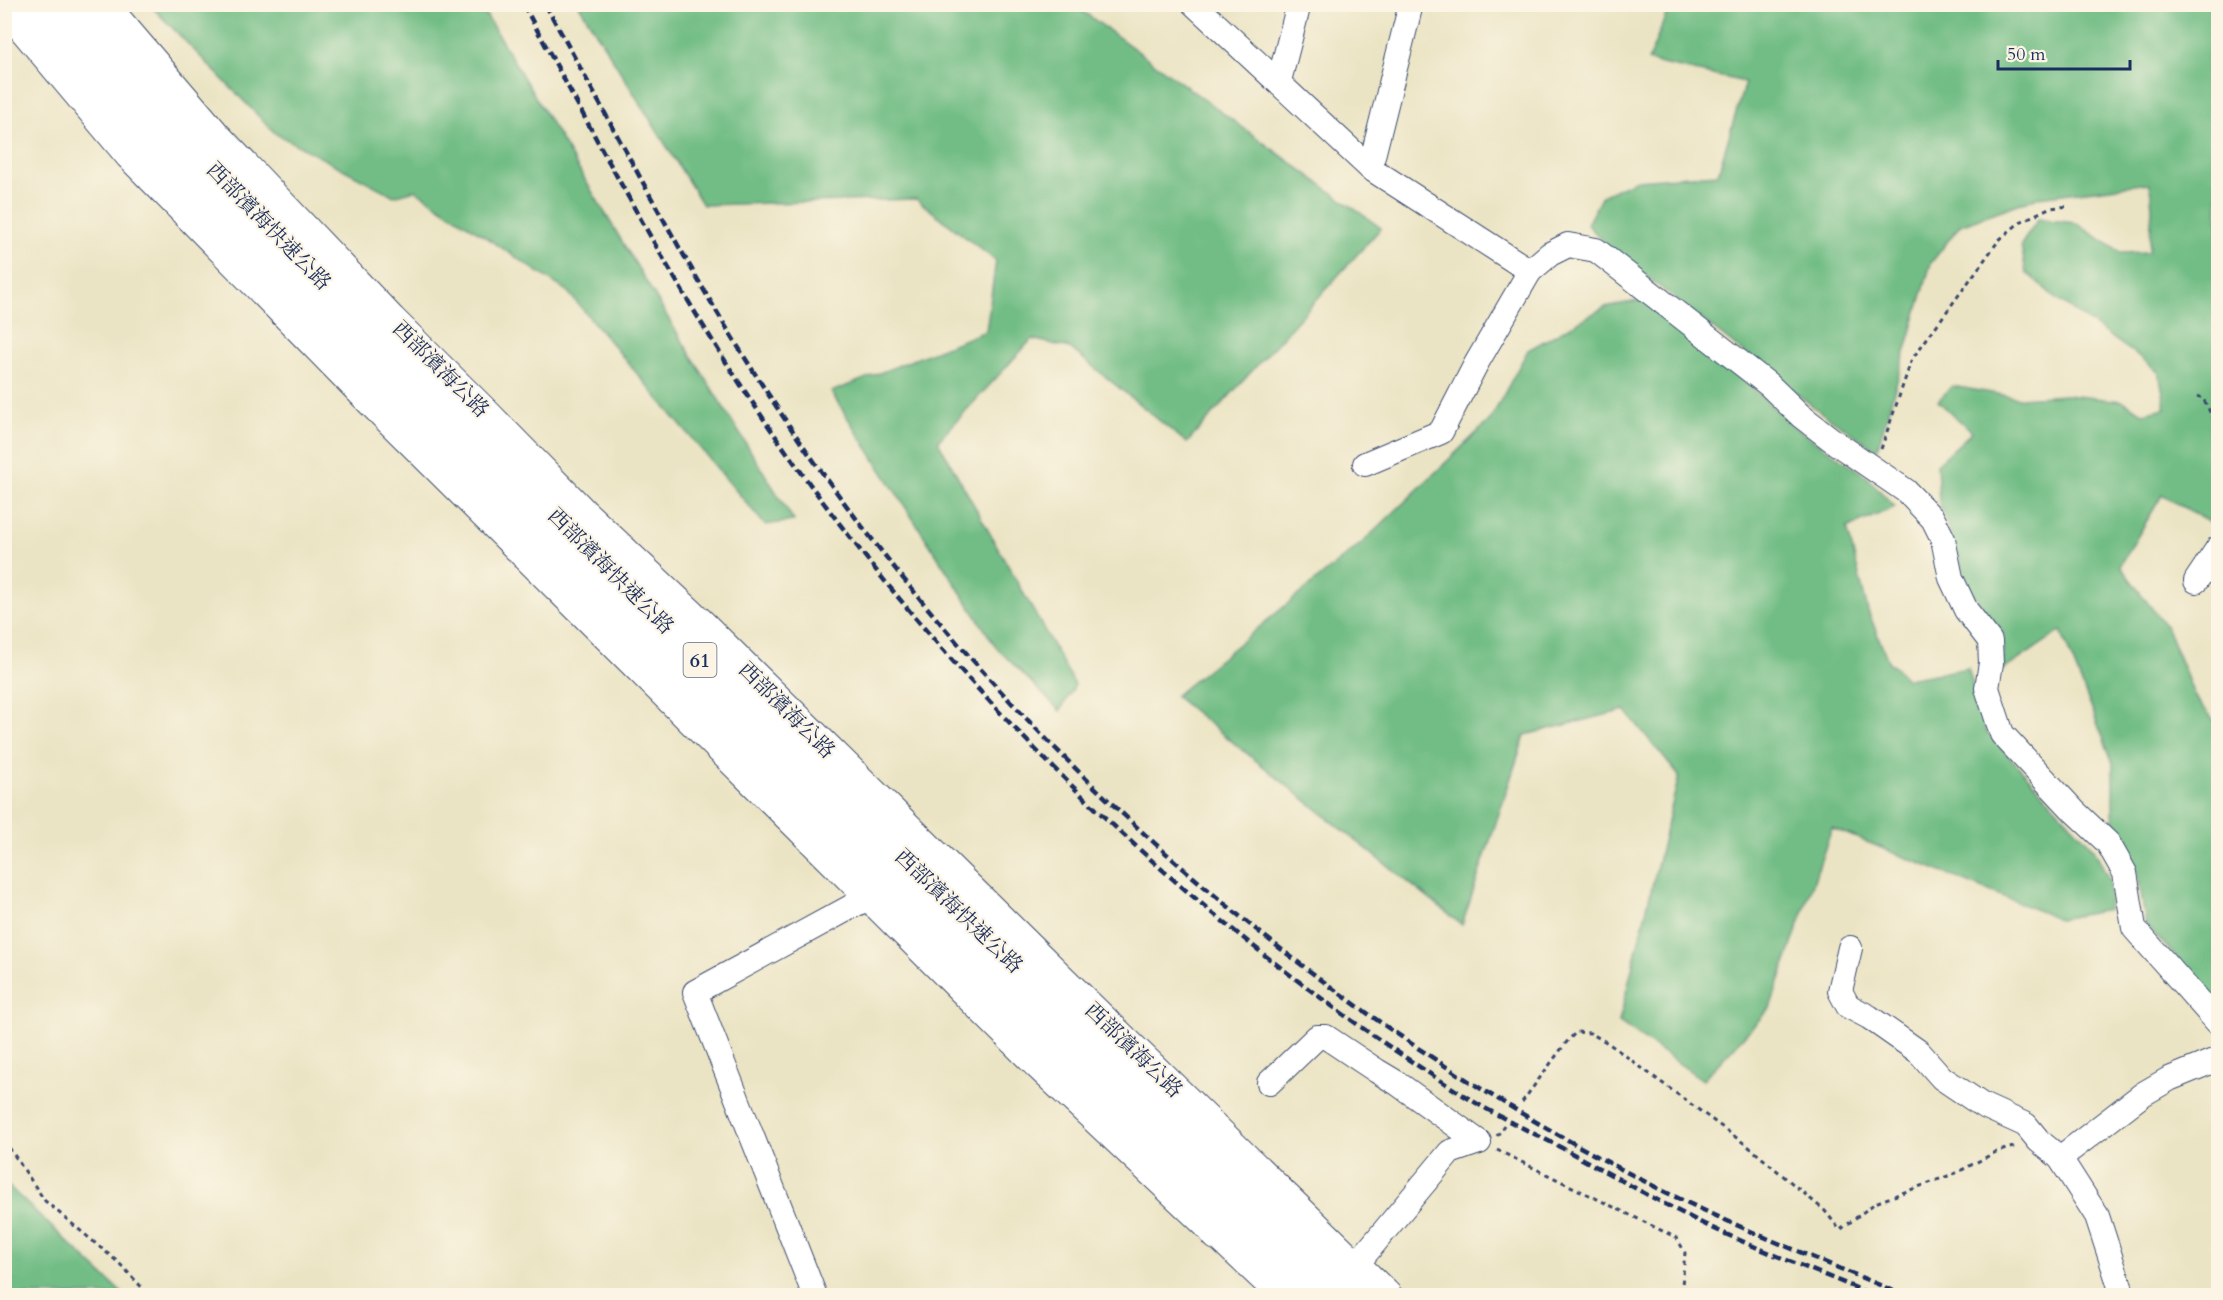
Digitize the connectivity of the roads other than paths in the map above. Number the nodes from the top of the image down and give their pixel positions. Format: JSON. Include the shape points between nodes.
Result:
{"nodes":[{"id":1,"x":35,"y":4,"type":"edge"},
{"id":2,"x":67,"y":4,"type":"edge"},
{"id":3,"x":104,"y":4,"type":"edge"},
{"id":4,"x":1194,"y":4,"type":"edge"},
{"id":5,"x":1299,"y":4,"type":"edge"},
{"id":6,"x":1411,"y":4,"type":"edge"},
{"id":7,"x":4,"y":5,"type":"edge"},
{"id":8,"x":1279,"y":81,"type":"junction"},
{"id":9,"x":1370,"y":168,"type":"junction"},
{"id":10,"x":1530,"y":271,"type":"junction"},
{"id":11,"x":1365,"y":464,"type":"dead end"},
{"id":12,"x":584,"y":514,"type":"junction"},
{"id":13,"x":2218,"y":548,"type":"edge"},
{"id":14,"x":2196,"y":581,"type":"dead end"},
{"id":15,"x":776,"y":735,"type":"junction"},
{"id":16,"x":871,"y":896,"type":"junction"},
{"id":17,"x":1850,"y":948,"type":"dead end"},
{"id":18,"x":2218,"y":1023,"type":"edge"},
{"id":19,"x":2218,"y":1059,"type":"edge"},
{"id":20,"x":1269,"y":1083,"type":"dead end"},
{"id":21,"x":1108,"y":1096,"type":"junction"},
{"id":22,"x":2060,"y":1158,"type":"junction"},
{"id":23,"x":1218,"y":1234,"type":"junction"},
{"id":24,"x":1355,"y":1280,"type":"edge"},
{"id":25,"x":1278,"y":1294,"type":"edge"},
{"id":26,"x":815,"y":1296,"type":"edge"},
{"id":27,"x":1317,"y":1296,"type":"edge"},
{"id":28,"x":1388,"y":1296,"type":"edge"},
{"id":29,"x":2123,"y":1296,"type":"edge"}],
"edges":[{"from":1,"to":21,"type":"highway","name":"西部濱海快速公路","number":"61","via":[[154,146],[255,253]]},
{"from":2,"to":15,"type":"highway","name":"西部濱海快速公路","number":"61","via":[[181,135],[387,350]]},
{"from":3,"to":12,"type":"main road","name":"西部濱海公路","number":"61","via":[[215,135]]},
{"from":4,"to":8,"type":"street"},
{"from":5,"to":8,"type":"street"},
{"from":6,"to":9,"type":"street"},
{"from":7,"to":16,"type":"main road","number":"61","via":[[130,155],[371,401]]},
{"from":8,"to":9,"type":"street"},
{"from":9,"to":10,"type":"street"},
{"from":10,"to":11,"type":"street","via":[[1442,432]]},
{"from":10,"to":18,"type":"street","via":[[1568,245],[1596,250],[1769,385],[1801,416],[1906,491],[1933,519],[1951,578],[1966,610],[1990,641],[1987,688],[2002,734],[2108,843],[2125,873],[2134,927]]},
{"from":12,"to":15,"type":"highway"},
{"from":12,"to":24,"type":"main road","name":"西部濱海公路","number":"61","via":[[1070,987]]},
{"from":13,"to":14,"type":"street"},
{"from":15,"to":24,"type":"highway","name":"西部濱海快速公路","number":"61","via":[[1094,1044]]},
{"from":16,"to":23,"type":"main road","number":"61","via":[[1037,1063]]},
{"from":16,"to":26,"type":"street","via":[[695,992]]},
{"from":17,"to":22,"type":"street","via":[[1840,991],[1848,1006],[1919,1052],[1960,1091],[2026,1125]]},
{"from":19,"to":22,"type":"street","via":[[2143,1094]]},
{"from":20,"to":24,"type":"street","via":[[1317,1037],[1326,1037],[1479,1142],[1450,1152]]},
{"from":21,"to":23,"type":"highway"},
{"from":21,"to":27,"type":"highway","name":"西部濱海快速公路","number":"61"},
{"from":22,"to":29,"type":"street","via":[[2097,1216]]},
{"from":23,"to":25,"type":"main road","number":"61"},
{"from":24,"to":28,"type":"main road","name":"西部濱海公路","number":"61"}]}
